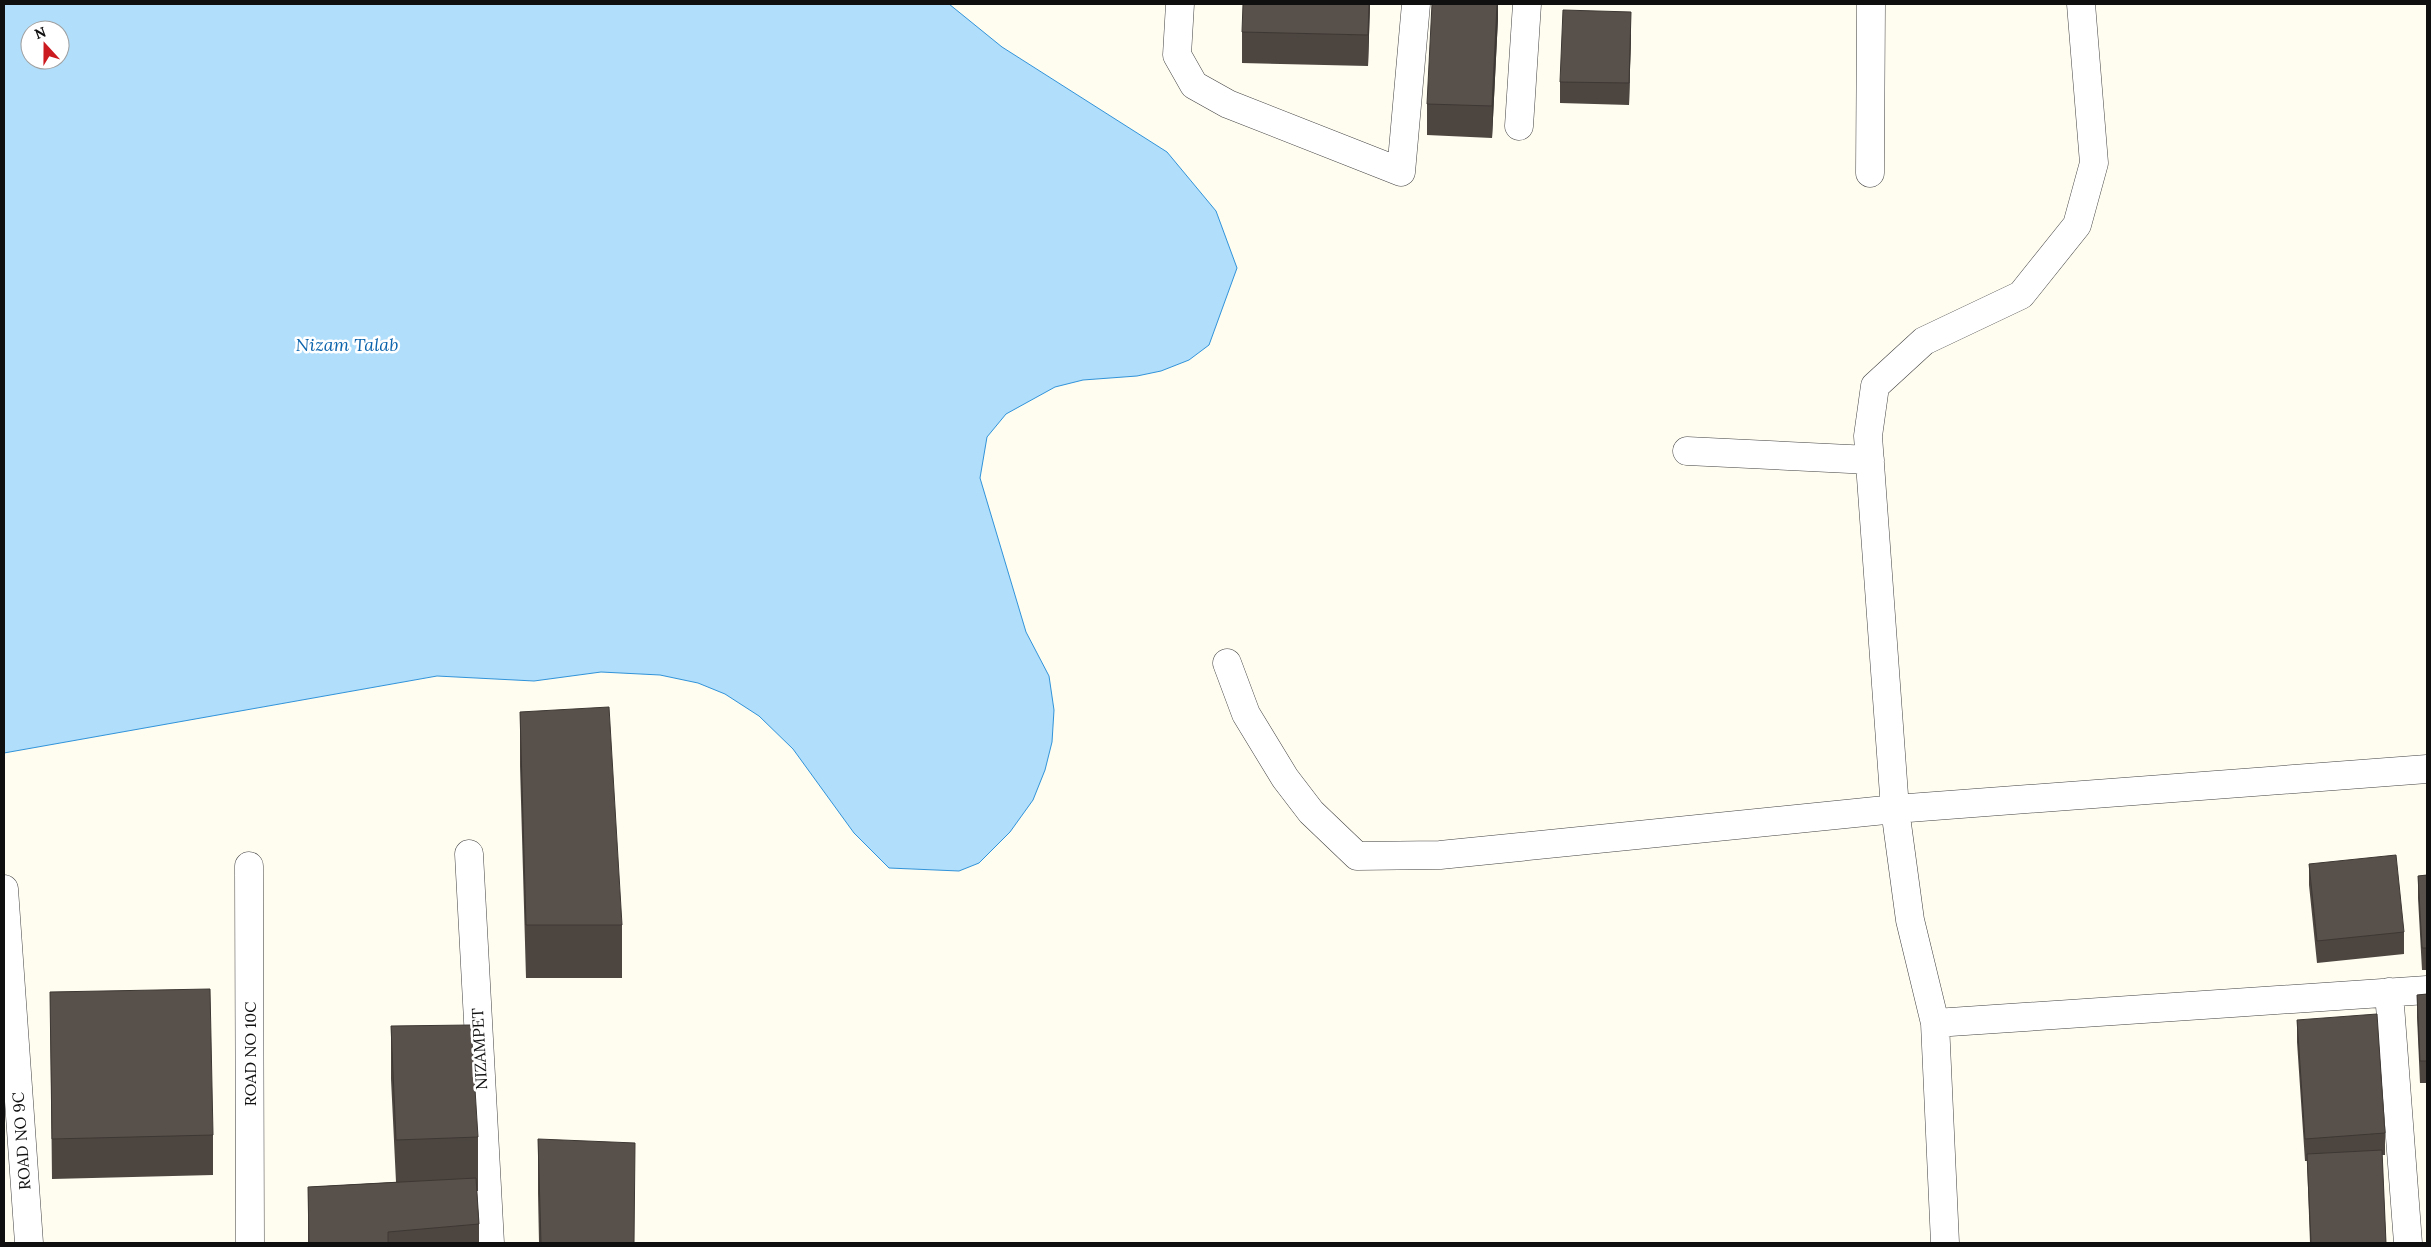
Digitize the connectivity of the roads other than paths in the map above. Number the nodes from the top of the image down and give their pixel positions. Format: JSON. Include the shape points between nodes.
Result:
{"nodes":[{"id":1,"x":1180,"y":4,"type":"edge"},
{"id":2,"x":1416,"y":4,"type":"edge"},
{"id":3,"x":1527,"y":4,"type":"edge"},
{"id":4,"x":1871,"y":4,"type":"edge"},
{"id":5,"x":2080,"y":4,"type":"edge"},
{"id":6,"x":1519,"y":126,"type":"dead end"},
{"id":7,"x":1870,"y":173,"type":"dead end"},
{"id":8,"x":1687,"y":451,"type":"dead end"},
{"id":9,"x":1870,"y":460,"type":"junction"},
{"id":10,"x":1227,"y":663,"type":"dead end"},
{"id":11,"x":2427,"y":769,"type":"edge"},
{"id":12,"x":1895,"y":809,"type":"junction"},
{"id":13,"x":470,"y":854,"type":"dead end"},
{"id":14,"x":249,"y":866,"type":"dead end"},
{"id":15,"x":4,"y":889,"type":"edge"},
{"id":16,"x":2427,"y":990,"type":"edge"},
{"id":17,"x":2389,"y":992,"type":"junction"},
{"id":18,"x":1936,"y":1023,"type":"junction"},
{"id":19,"x":29,"y":1243,"type":"edge"},
{"id":20,"x":250,"y":1243,"type":"edge"},
{"id":21,"x":490,"y":1243,"type":"edge"},
{"id":22,"x":1945,"y":1243,"type":"edge"},
{"id":23,"x":2408,"y":1243,"type":"edge"}],
"edges":[{"from":1,"to":2,"type":"street","via":[[1177,55],[1194,84],[1228,104],[1401,172]]},
{"from":3,"to":6,"type":"street"},
{"from":4,"to":7,"type":"street"},
{"from":5,"to":9,"type":"street","via":[[2094,163],[2077,225],[2021,295],[1924,341],[1875,386],[1868,436]]},
{"from":8,"to":9,"type":"street"},
{"from":9,"to":12,"type":"street"},
{"from":10,"to":12,"type":"street","via":[[1246,714],[1285,778],[1311,812],[1357,856],[1440,856]]},
{"from":11,"to":12,"type":"street"},
{"from":12,"to":18,"type":"street","via":[[1910,920]]},
{"from":13,"to":21,"type":"street","name":"NIZAMPET"},
{"from":14,"to":20,"type":"street","name":"ROAD NO 10C"},
{"from":15,"to":19,"type":"street","name":"ROAD NO 9C"},
{"from":16,"to":17,"type":"street"},
{"from":17,"to":18,"type":"street"},
{"from":17,"to":23,"type":"street"},
{"from":18,"to":22,"type":"street"}]}
